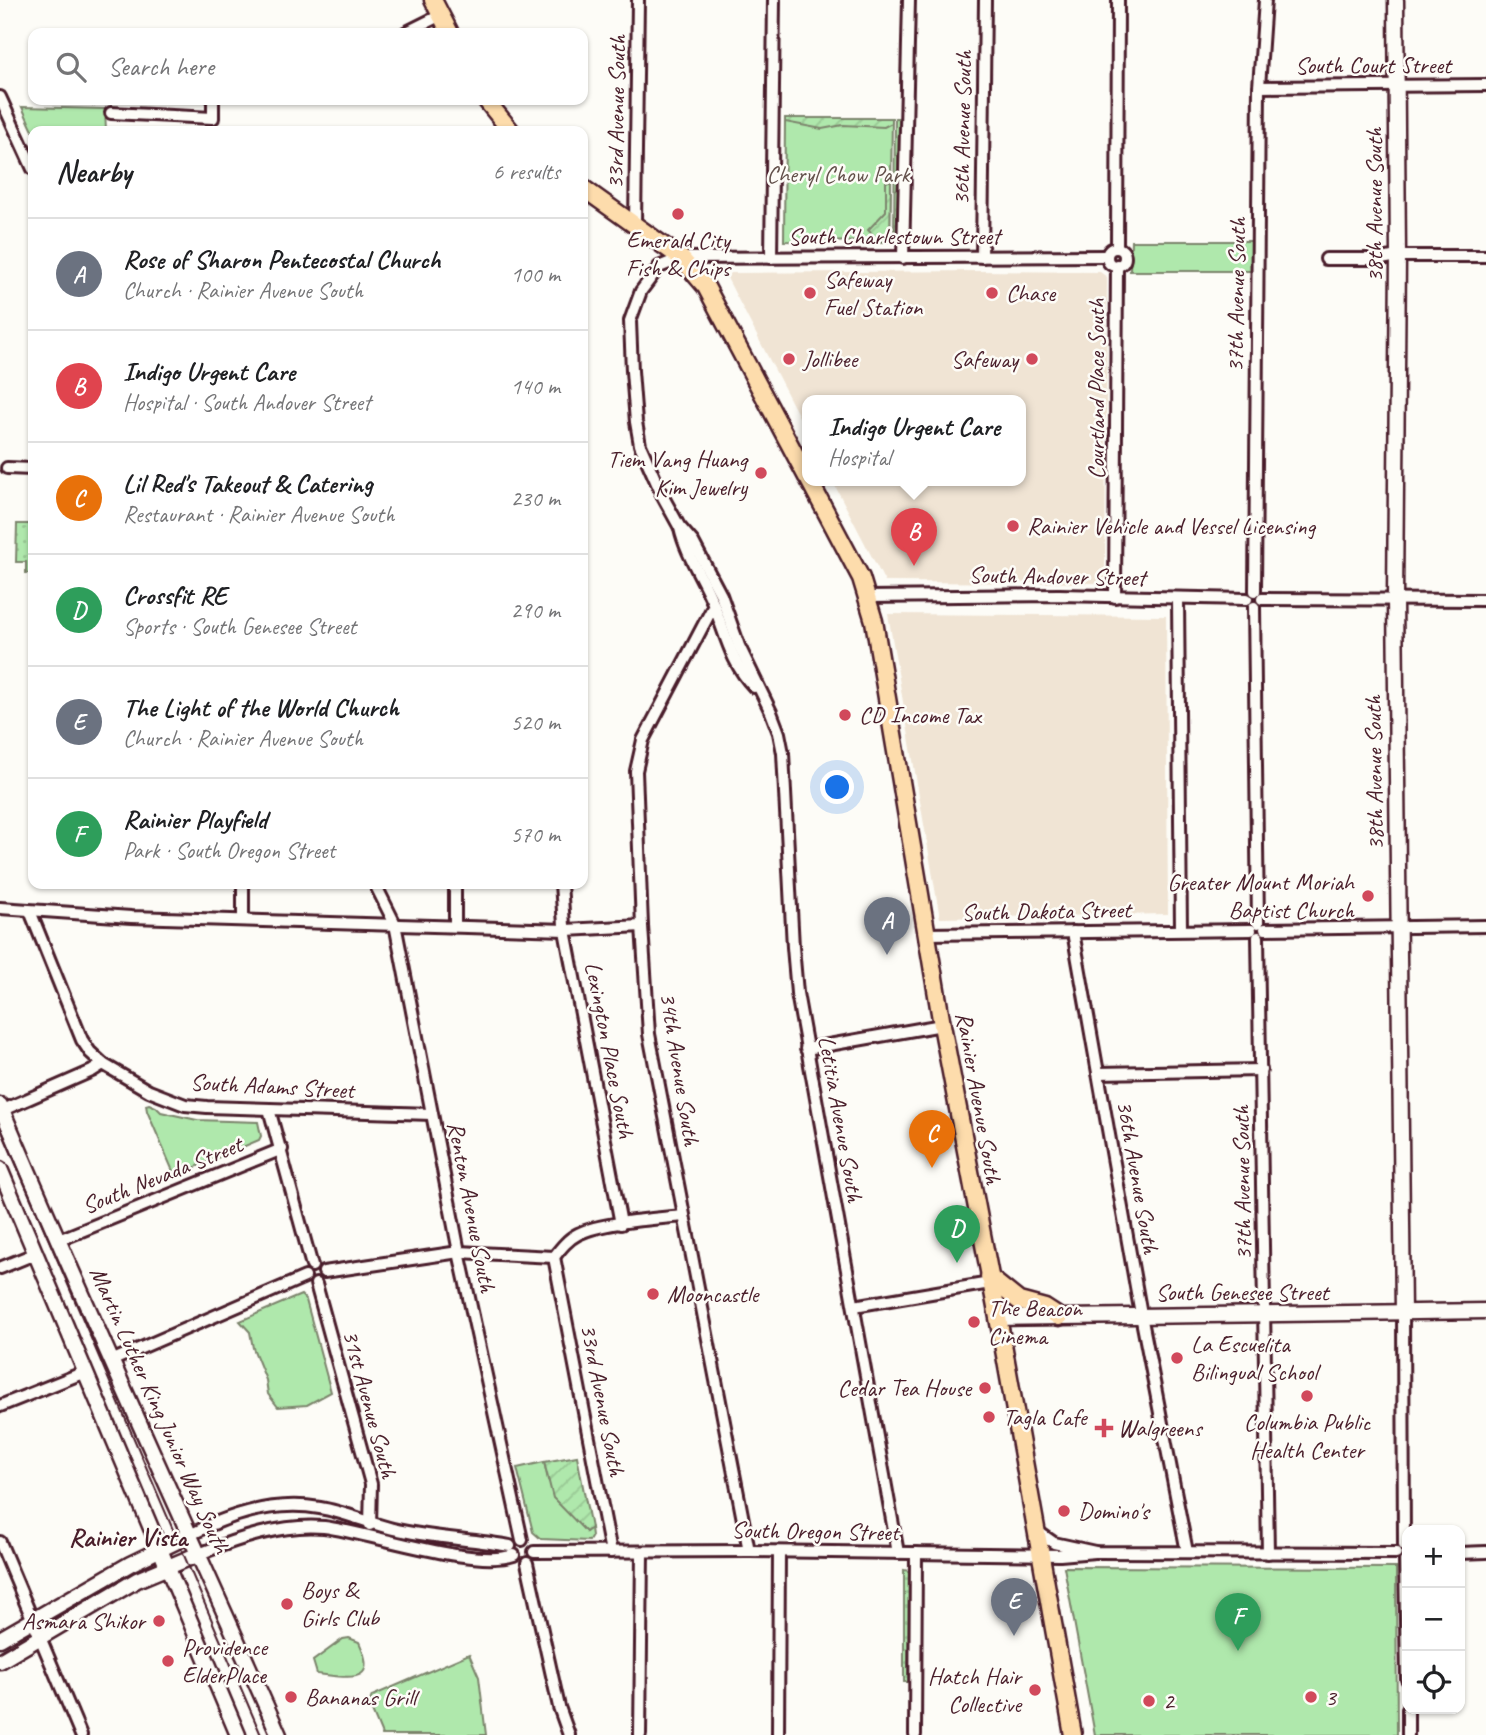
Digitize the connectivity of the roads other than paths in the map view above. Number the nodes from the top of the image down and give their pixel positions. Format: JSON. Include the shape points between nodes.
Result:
{"nodes":[{"id":1,"x":433,"y":0,"type":"edge"},
{"id":2,"x":638,"y":0,"type":"edge"},
{"id":3,"x":775,"y":0,"type":"edge"},
{"id":4,"x":909,"y":0,"type":"edge"},
{"id":5,"x":985,"y":0,"type":"edge"},
{"id":6,"x":1118,"y":0,"type":"edge"},
{"id":7,"x":1265,"y":0,"type":"edge"},
{"id":8,"x":1396,"y":0,"type":"edge"},
{"id":9,"x":441,"y":15,"type":"junction"},
{"id":10,"x":415,"y":28,"type":"edge"},
{"id":11,"x":448,"y":28,"type":"edge"},
{"id":12,"x":1486,"y":85,"type":"edge"},
{"id":13,"x":1396,"y":86,"type":"junction"},
{"id":14,"x":1259,"y":87,"type":"junction"},
{"id":15,"x":0,"y":97,"type":"edge"},
{"id":16,"x":213,"y":105,"type":"edge"},
{"id":17,"x":490,"y":105,"type":"edge"},
{"id":18,"x":111,"y":113,"type":"dead end"},
{"id":19,"x":507,"y":126,"type":"edge"},
{"id":20,"x":28,"y":158,"type":"edge"},
{"id":21,"x":588,"y":191,"type":"edge"},
{"id":22,"x":635,"y":224,"type":"junction"},
{"id":23,"x":1117,"y":248,"type":"junction"},
{"id":24,"x":1107,"y":256,"type":"junction"},
{"id":25,"x":1398,"y":256,"type":"junction"},
{"id":26,"x":1486,"y":256,"type":"edge"},
{"id":27,"x":982,"y":257,"type":"junction"},
{"id":28,"x":681,"y":258,"type":"junction"},
{"id":29,"x":771,"y":258,"type":"junction"},
{"id":30,"x":902,"y":258,"type":"junction"},
{"id":31,"x":1326,"y":259,"type":"dead end"},
{"id":32,"x":1117,"y":265,"type":"junction"},
{"id":33,"x":7,"y":468,"type":"dead end"},
{"id":34,"x":802,"y":468,"type":"edge"},
{"id":35,"x":28,"y":469,"type":"edge"},
{"id":36,"x":812,"y":486,"type":"edge"},
{"id":37,"x":679,"y":526,"type":"junction"},
{"id":38,"x":868,"y":597,"type":"junction"},
{"id":39,"x":1115,"y":597,"type":"junction"},
{"id":40,"x":1178,"y":598,"type":"junction"},
{"id":41,"x":1255,"y":599,"type":"junction"},
{"id":42,"x":1395,"y":599,"type":"junction"},
{"id":43,"x":1486,"y":600,"type":"edge"},
{"id":44,"x":714,"y":604,"type":"junction"},
{"id":45,"x":761,"y":694,"type":"junction"},
{"id":46,"x":243,"y":889,"type":"edge"},
{"id":47,"x":378,"y":889,"type":"edge"},
{"id":48,"x":455,"y":889,"type":"edge"},
{"id":49,"x":562,"y":889,"type":"edge"},
{"id":50,"x":0,"y":908,"type":"edge"},
{"id":51,"x":30,"y":911,"type":"junction"},
{"id":52,"x":243,"y":920,"type":"junction"},
{"id":53,"x":395,"y":924,"type":"junction"},
{"id":54,"x":455,"y":925,"type":"junction"},
{"id":55,"x":642,"y":926,"type":"junction"},
{"id":56,"x":1486,"y":926,"type":"edge"},
{"id":57,"x":1398,"y":928,"type":"junction"},
{"id":58,"x":1181,"y":929,"type":"junction"},
{"id":59,"x":566,"y":930,"type":"junction"},
{"id":60,"x":1258,"y":930,"type":"junction"},
{"id":61,"x":1073,"y":932,"type":"junction"},
{"id":62,"x":927,"y":934,"type":"junction"},
{"id":63,"x":942,"y":1025,"type":"junction"},
{"id":64,"x":806,"y":1049,"type":"junction"},
{"id":65,"x":103,"y":1064,"type":"junction"},
{"id":66,"x":1261,"y":1070,"type":"junction"},
{"id":67,"x":1098,"y":1073,"type":"junction"},
{"id":68,"x":1,"y":1107,"type":"edge"},
{"id":69,"x":269,"y":1109,"type":"junction"},
{"id":70,"x":432,"y":1114,"type":"junction"},
{"id":71,"x":282,"y":1149,"type":"junction"},
{"id":72,"x":0,"y":1169,"type":"edge"},
{"id":73,"x":683,"y":1216,"type":"junction"},
{"id":74,"x":621,"y":1224,"type":"junction"},
{"id":75,"x":59,"y":1240,"type":"junction"},
{"id":76,"x":459,"y":1252,"type":"junction"},
{"id":77,"x":37,"y":1254,"type":"junction"},
{"id":78,"x":554,"y":1257,"type":"junction"},
{"id":79,"x":312,"y":1266,"type":"junction"},
{"id":80,"x":0,"y":1268,"type":"edge"},
{"id":81,"x":324,"y":1272,"type":"junction"},
{"id":82,"x":305,"y":1277,"type":"junction"},
{"id":83,"x":990,"y":1280,"type":"junction"},
{"id":84,"x":316,"y":1284,"type":"junction"},
{"id":85,"x":854,"y":1306,"type":"junction"},
{"id":86,"x":1486,"y":1311,"type":"edge"},
{"id":87,"x":1403,"y":1313,"type":"junction"},
{"id":88,"x":1266,"y":1314,"type":"junction"},
{"id":89,"x":1141,"y":1315,"type":"junction"},
{"id":90,"x":1059,"y":1317,"type":"junction"},
{"id":91,"x":998,"y":1318,"type":"junction"},
{"id":92,"x":111,"y":1361,"type":"junction"},
{"id":93,"x":85,"y":1372,"type":"junction"},
{"id":94,"x":0,"y":1406,"type":"edge"},
{"id":95,"x":371,"y":1521,"type":"junction"},
{"id":96,"x":1404,"y":1525,"type":"edge"},
{"id":97,"x":1037,"y":1531,"type":"junction"},
{"id":98,"x":190,"y":1535,"type":"junction"},
{"id":99,"x":367,"y":1535,"type":"junction"},
{"id":100,"x":522,"y":1540,"type":"junction"},
{"id":101,"x":0,"y":1542,"type":"edge"},
{"id":102,"x":160,"y":1550,"type":"junction"},
{"id":103,"x":512,"y":1551,"type":"junction"},
{"id":104,"x":749,"y":1551,"type":"junction"},
{"id":105,"x":534,"y":1552,"type":"junction"},
{"id":106,"x":611,"y":1552,"type":"junction"},
{"id":107,"x":642,"y":1552,"type":"junction"},
{"id":108,"x":779,"y":1552,"type":"junction"},
{"id":109,"x":1095,"y":1552,"type":"junction"},
{"id":110,"x":1187,"y":1552,"type":"junction"},
{"id":111,"x":1486,"y":1552,"type":"edge"},
{"id":112,"x":898,"y":1553,"type":"junction"},
{"id":113,"x":915,"y":1553,"type":"junction"},
{"id":114,"x":1268,"y":1553,"type":"junction"},
{"id":115,"x":1402,"y":1553,"type":"edge"},
{"id":116,"x":1465,"y":1553,"type":"edge"},
{"id":117,"x":199,"y":1554,"type":"junction"},
{"id":118,"x":1041,"y":1554,"type":"junction"},
{"id":119,"x":527,"y":1563,"type":"junction"},
{"id":120,"x":167,"y":1566,"type":"junction"},
{"id":121,"x":1405,"y":1588,"type":"edge"},
{"id":122,"x":32,"y":1621,"type":"junction"},
{"id":123,"x":0,"y":1639,"type":"edge"},
{"id":124,"x":39,"y":1639,"type":"junction"},
{"id":125,"x":1406,"y":1651,"type":"edge"},
{"id":126,"x":0,"y":1661,"type":"edge"},
{"id":127,"x":1408,"y":1714,"type":"edge"},
{"id":128,"x":81,"y":1735,"type":"edge"},
{"id":129,"x":238,"y":1735,"type":"edge"},
{"id":130,"x":279,"y":1735,"type":"edge"},
{"id":131,"x":569,"y":1735,"type":"edge"},
{"id":132,"x":640,"y":1735,"type":"edge"},
{"id":133,"x":778,"y":1735,"type":"edge"},
{"id":134,"x":915,"y":1735,"type":"edge"},
{"id":135,"x":1073,"y":1735,"type":"edge"},
{"id":136,"x":1408,"y":1735,"type":"edge"}],
"edges":[{"from":1,"to":9,"type":"main road"},
{"from":2,"to":22,"type":"street","name":"33rd Avenue South"},
{"from":3,"to":29,"type":"street"},
{"from":4,"to":30,"type":"street"},
{"from":5,"to":27,"type":"street","name":"36th Avenue South"},
{"from":6,"to":23,"type":"street"},
{"from":7,"to":14,"type":"street","name":"37th Avenue South"},
{"from":8,"to":13,"type":"street","name":"38th Avenue South"},
{"from":9,"to":10,"type":"street"},
{"from":9,"to":11,"type":"main road"},
{"from":12,"to":13,"type":"street","name":"South Court Street"},
{"from":13,"to":14,"type":"street","name":"South Court Street"},
{"from":13,"to":25,"type":"street","name":"38th Avenue South"},
{"from":14,"to":41,"type":"street","name":"37th Avenue South"},
{"from":15,"to":20,"type":"street"},
{"from":16,"to":18,"type":"street","via":[[213,118]]},
{"from":17,"to":19,"type":"main road"},
{"from":21,"to":22,"type":"main road","name":"Rainier Avenue South"},
{"from":22,"to":28,"type":"main road","name":"Rainier Avenue South"},
{"from":23,"to":24,"type":"street"},
{"from":23,"to":32,"type":"street","via":[[1125,257]]},
{"from":24,"to":27,"type":"street","name":"South Charlestown Street"},
{"from":24,"to":32,"type":"street"},
{"from":25,"to":26,"type":"street"},
{"from":25,"to":31,"type":"street"},
{"from":25,"to":42,"type":"street","name":"38th Avenue South"},
{"from":27,"to":30,"type":"street","name":"South Charlestown Street"},
{"from":28,"to":29,"type":"street","name":"South Charlestown Street"},
{"from":28,"to":34,"type":"main road","name":"Rainier Avenue South","via":[[719,309]]},
{"from":28,"to":37,"type":"street","name":"Letitia Avenue South","via":[[659,267],[641,291],[630,335],[640,445]]},
{"from":29,"to":30,"type":"street","name":"South Charlestown Street"},
{"from":32,"to":39,"type":"street","name":"Courtland Place South"},
{"from":33,"to":35,"type":"street"},
{"from":36,"to":38,"type":"main road","name":"Rainier Avenue South"},
{"from":37,"to":44,"type":"street","name":"Letitia Avenue South"},
{"from":37,"to":45,"type":"street","name":"Letitia Avenue South","via":[[693,542],[721,595]]},
{"from":38,"to":39,"type":"street","name":"South Andover Street"},
{"from":38,"to":62,"type":"main road","name":"Rainier Avenue South"},
{"from":39,"to":40,"type":"street","name":"South Andover Street"},
{"from":40,"to":41,"type":"street","name":"South Andover Street"},
{"from":40,"to":58,"type":"street"},
{"from":41,"to":42,"type":"street","name":"South Andover Street"},
{"from":41,"to":60,"type":"street","name":"37th Avenue South"},
{"from":42,"to":43,"type":"street","name":"South Andover Street"},
{"from":42,"to":57,"type":"street","name":"38th Avenue South"},
{"from":44,"to":45,"type":"street","name":"Letitia Avenue South","via":[[744,676]]},
{"from":44,"to":55,"type":"street","name":"34th Avenue South","via":[[639,755]]},
{"from":45,"to":64,"type":"street","name":"Letitia Avenue South","via":[[783,753],[794,962]]},
{"from":46,"to":52,"type":"street"},
{"from":47,"to":53,"type":"street","name":"Renton Avenue South"},
{"from":48,"to":54,"type":"street"},
{"from":49,"to":59,"type":"street","name":"Lexington Place South"},
{"from":50,"to":51,"type":"street"},
{"from":51,"to":52,"type":"street"},
{"from":51,"to":65,"type":"street","name":"South Adams Street","via":[[82,1040]]},
{"from":52,"to":53,"type":"street"},
{"from":53,"to":54,"type":"street"},
{"from":53,"to":70,"type":"street","name":"Renton Avenue South"},
{"from":54,"to":59,"type":"street"},
{"from":55,"to":59,"type":"street"},
{"from":55,"to":73,"type":"street","name":"34th Avenue South","via":[[649,1034]]},
{"from":56,"to":57,"type":"street","name":"South Dakota Street"},
{"from":57,"to":60,"type":"street","name":"South Dakota Street"},
{"from":57,"to":87,"type":"street","name":"38th Avenue South"},
{"from":58,"to":60,"type":"street","name":"South Dakota Street"},
{"from":58,"to":61,"type":"street","name":"South Dakota Street"},
{"from":59,"to":74,"type":"street","name":"Lexington Place South"},
{"from":60,"to":66,"type":"street","name":"37th Avenue South"},
{"from":61,"to":62,"type":"street","name":"South Dakota Street"},
{"from":61,"to":67,"type":"street","name":"36th Avenue South"},
{"from":62,"to":63,"type":"main road","name":"Rainier Avenue South"},
{"from":63,"to":64,"type":"street"},
{"from":63,"to":83,"type":"main road","name":"Rainier Avenue South"},
{"from":64,"to":85,"type":"street","name":"Letitia Avenue South"},
{"from":65,"to":68,"type":"street"},
{"from":65,"to":69,"type":"street","name":"South Adams Street","via":[[149,1091],[185,1105]]},
{"from":66,"to":67,"type":"street"},
{"from":66,"to":88,"type":"street","name":"37th Avenue South"},
{"from":67,"to":89,"type":"street","name":"36th Avenue South"},
{"from":68,"to":75,"type":"street","name":"Martin Luther King Junior Way South"},
{"from":69,"to":70,"type":"street","name":"South Adams Street"},
{"from":69,"to":71,"type":"street"},
{"from":70,"to":76,"type":"street","name":"Renton Avenue South"},
{"from":71,"to":75,"type":"street","name":"South Nevada Street"},
{"from":71,"to":79,"type":"street"},
{"from":72,"to":77,"type":"street","name":"Martin Luther King Junior Way South"},
{"from":73,"to":74,"type":"street"},
{"from":73,"to":104,"type":"street","name":"34th Avenue South"},
{"from":74,"to":78,"type":"street","via":[[580,1233]]},
{"from":75,"to":92,"type":"street","name":"Martin Luther King Junior Way South"},
{"from":76,"to":78,"type":"street"},
{"from":76,"to":81,"type":"street"},
{"from":76,"to":100,"type":"street","name":"Renton Avenue South"},
{"from":77,"to":80,"type":"street"},
{"from":77,"to":93,"type":"street","name":"Martin Luther King Junior Way South"},
{"from":78,"to":106,"type":"street","name":"33rd Avenue South"},
{"from":79,"to":81,"type":"street"},
{"from":79,"to":82,"type":"street"},
{"from":81,"to":84,"type":"street"},
{"from":82,"to":84,"type":"street"},
{"from":82,"to":92,"type":"street"},
{"from":83,"to":85,"type":"street"},
{"from":83,"to":90,"type":"main road","via":[[1019,1301]]},
{"from":83,"to":91,"type":"main road","name":"Rainier Avenue South"},
{"from":84,"to":95,"type":"street","name":"31st Avenue South","via":[[371,1483]]},
{"from":85,"to":112,"type":"street","name":"Letitia Avenue South"},
{"from":86,"to":87,"type":"street","name":"South Genesee Street"},
{"from":87,"to":88,"type":"street","name":"South Genesee Street"},
{"from":87,"to":96,"type":"street","name":"38th Avenue South"},
{"from":88,"to":89,"type":"street","name":"South Genesee Street"},
{"from":88,"to":114,"type":"street","name":"37th Avenue South"},
{"from":89,"to":90,"type":"street","name":"South Genesee Street"},
{"from":89,"to":110,"type":"street","name":"36th Avenue South"},
{"from":90,"to":91,"type":"street","name":"South Genesee Street"},
{"from":91,"to":97,"type":"main road","name":"Rainier Avenue South"},
{"from":92,"to":98,"type":"street","name":"Martin Luther King Junior Way South"},
{"from":93,"to":94,"type":"street"},
{"from":93,"to":102,"type":"street","name":"Martin Luther King Junior Way South"},
{"from":95,"to":98,"type":"street","via":[[295,1505],[228,1518]]},
{"from":95,"to":99,"type":"street","name":"31st Avenue South"},
{"from":95,"to":103,"type":"street"},
{"from":97,"to":109,"type":"street","name":"South Oregon Street","via":[[1058,1544]]},
{"from":97,"to":118,"type":"main road","name":"Rainier Avenue South"},
{"from":98,"to":102,"type":"street"},
{"from":98,"to":117,"type":"street","name":"Martin Luther King Junior Way South"},
{"from":99,"to":103,"type":"street","via":[[452,1554],[486,1557]]},
{"from":99,"to":117,"type":"street","via":[[322,1527],[271,1531]]},
{"from":100,"to":103,"type":"street","via":[[514,1541]]},
{"from":100,"to":105,"type":"street"},
{"from":101,"to":122,"type":"street"},
{"from":102,"to":120,"type":"street","name":"Martin Luther King Junior Way South"},
{"from":102,"to":122,"type":"street"},
{"from":103,"to":119,"type":"street"},
{"from":104,"to":107,"type":"street","name":"South Oregon Street"},
{"from":104,"to":108,"type":"street","name":"South Oregon Street"},
{"from":105,"to":106,"type":"street","name":"South Oregon Street"},
{"from":105,"to":119,"type":"street"},
{"from":106,"to":107,"type":"street","name":"South Oregon Street"},
{"from":107,"to":132,"type":"street"},
{"from":108,"to":112,"type":"street","name":"South Oregon Street"},
{"from":108,"to":133,"type":"street"},
{"from":109,"to":110,"type":"street","name":"South Oregon Street"},
{"from":109,"to":118,"type":"street","name":"South Oregon Street"},
{"from":110,"to":114,"type":"street","name":"South Oregon Street"},
{"from":111,"to":116,"type":"street"},
{"from":112,"to":113,"type":"street","name":"South Oregon Street"},
{"from":113,"to":118,"type":"street","name":"South Oregon Street"},
{"from":113,"to":134,"type":"street"},
{"from":114,"to":115,"type":"street","name":"South Oregon Street"},
{"from":117,"to":120,"type":"street"},
{"from":117,"to":130,"type":"street","name":"Martin Luther King Junior Way South"},
{"from":118,"to":135,"type":"main road","name":"Rainier Avenue South"},
{"from":119,"to":131,"type":"street"},
{"from":120,"to":124,"type":"street"},
{"from":120,"to":129,"type":"street","name":"Martin Luther King Junior Way South"},
{"from":121,"to":125,"type":"street","name":"38th Avenue South"},
{"from":122,"to":123,"type":"street"},
{"from":122,"to":124,"type":"street"},
{"from":124,"to":126,"type":"street"},
{"from":124,"to":128,"type":"street"},
{"from":127,"to":136,"type":"street"}]}
